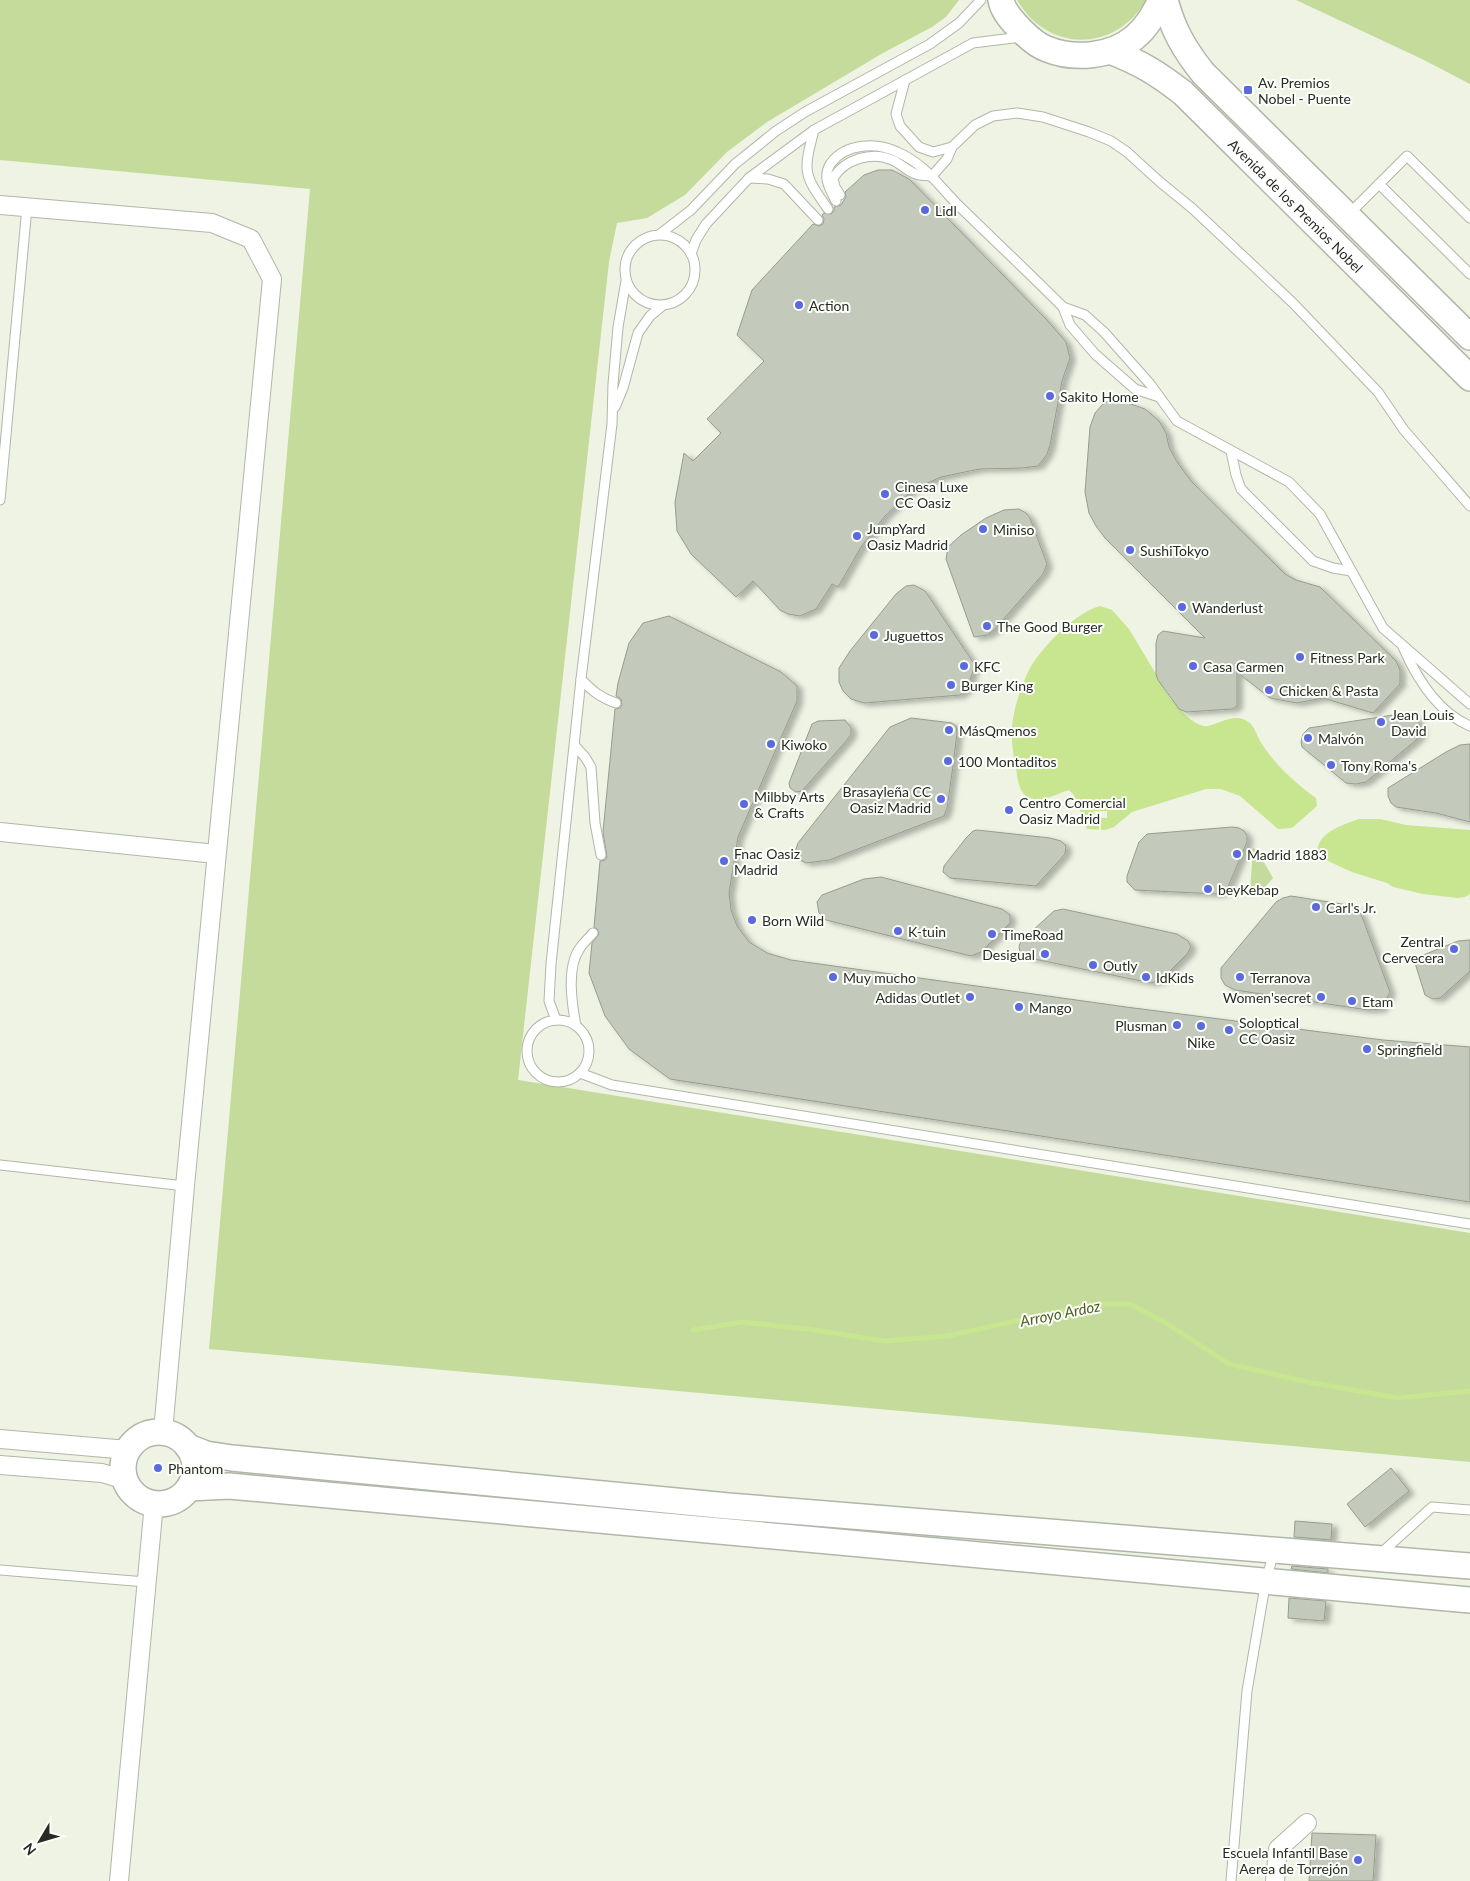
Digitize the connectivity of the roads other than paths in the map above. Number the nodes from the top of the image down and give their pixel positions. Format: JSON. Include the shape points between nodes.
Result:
{"nodes":[{"id":1,"x":980,"y":0,"type":"edge"},
{"id":2,"x":1001,"y":0,"type":"edge"},
{"id":3,"x":1161,"y":0,"type":"edge"},
{"id":4,"x":1165,"y":0,"type":"edge"},
{"id":5,"x":1028,"y":37,"type":"junction"},
{"id":6,"x":1110,"y":51,"type":"junction"},
{"id":7,"x":905,"y":80,"type":"junction"},
{"id":8,"x":814,"y":130,"type":"junction"},
{"id":9,"x":952,"y":147,"type":"junction"},
{"id":10,"x":932,"y":176,"type":"junction"},
{"id":11,"x":749,"y":178,"type":"junction"},
{"id":12,"x":1379,"y":184,"type":"junction"},
{"id":13,"x":838,"y":199,"type":"dead end"},
{"id":14,"x":0,"y":205,"type":"edge"},
{"id":15,"x":27,"y":207,"type":"junction"},
{"id":16,"x":828,"y":209,"type":"dead end"},
{"id":17,"x":1348,"y":215,"type":"junction"},
{"id":18,"x":1470,"y":218,"type":"edge"},
{"id":19,"x":818,"y":220,"type":"dead end"},
{"id":20,"x":660,"y":234,"type":"junction"},
{"id":21,"x":691,"y":254,"type":"junction"},
{"id":22,"x":1470,"y":274,"type":"edge"},
{"id":23,"x":626,"y":282,"type":"junction"},
{"id":24,"x":662,"y":306,"type":"junction"},
{"id":25,"x":1063,"y":307,"type":"junction"},
{"id":26,"x":1470,"y":337,"type":"edge"},
{"id":27,"x":1470,"y":378,"type":"edge"},
{"id":28,"x":1159,"y":397,"type":"junction"},
{"id":29,"x":614,"y":410,"type":"junction"},
{"id":30,"x":1231,"y":451,"type":"junction"},
{"id":31,"x":1458,"y":493,"type":"junction"},
{"id":32,"x":0,"y":500,"type":"edge"},
{"id":33,"x":1470,"y":500,"type":"edge"},
{"id":34,"x":1470,"y":506,"type":"edge"},
{"id":35,"x":1351,"y":571,"type":"junction"},
{"id":36,"x":1402,"y":644,"type":"junction"},
{"id":37,"x":582,"y":679,"type":"junction"},
{"id":38,"x":616,"y":703,"type":"dead end"},
{"id":39,"x":1470,"y":704,"type":"edge"},
{"id":40,"x":1470,"y":726,"type":"edge"},
{"id":41,"x":576,"y":746,"type":"junction"},
{"id":42,"x":0,"y":832,"type":"edge"},
{"id":43,"x":216,"y":854,"type":"junction"},
{"id":44,"x":601,"y":855,"type":"dead end"},
{"id":45,"x":593,"y":933,"type":"dead end"},
{"id":46,"x":556,"y":1020,"type":"junction"},
{"id":47,"x":576,"y":1026,"type":"junction"},
{"id":48,"x":580,"y":1073,"type":"junction"},
{"id":49,"x":0,"y":1165,"type":"edge"},
{"id":50,"x":184,"y":1186,"type":"junction"},
{"id":51,"x":1470,"y":1224,"type":"edge"},
{"id":52,"x":163,"y":1432,"type":"junction"},
{"id":53,"x":0,"y":1439,"type":"edge"},
{"id":54,"x":188,"y":1447,"type":"junction"},
{"id":55,"x":128,"y":1450,"type":"junction"},
{"id":56,"x":0,"y":1464,"type":"edge"},
{"id":57,"x":126,"y":1480,"type":"junction"},
{"id":58,"x":189,"y":1488,"type":"junction"},
{"id":59,"x":154,"y":1503,"type":"junction"},
{"id":60,"x":1470,"y":1510,"type":"edge"},
{"id":61,"x":1275,"y":1550,"type":"junction"},
{"id":62,"x":1375,"y":1558,"type":"junction"},
{"id":63,"x":1470,"y":1566,"type":"edge"},
{"id":64,"x":0,"y":1570,"type":"edge"},
{"id":65,"x":1266,"y":1580,"type":"junction"},
{"id":66,"x":146,"y":1582,"type":"junction"},
{"id":67,"x":1470,"y":1600,"type":"edge"},
{"id":68,"x":1307,"y":1823,"type":"dead end"},
{"id":69,"x":118,"y":1881,"type":"edge"},
{"id":70,"x":1231,"y":1881,"type":"edge"},
{"id":71,"x":1275,"y":1881,"type":"edge"}],
"edges":[{"from":1,"to":20,"type":"lane","via":[[959,24],[930,44],[776,131],[735,164],[690,210]]},
{"from":2,"to":5,"type":"street","via":[[1013,21]]},
{"from":3,"to":6,"type":"street","via":[[1152,18],[1134,38]]},
{"from":4,"to":17,"type":"street","name":"Avenida de los Premios Nobel","via":[[1185,50],[1203,73]]},
{"from":5,"to":6,"type":"street","via":[[1046,49],[1078,56]]},
{"from":5,"to":7,"type":"lane","via":[[973,43]]},
{"from":6,"to":27,"type":"street","name":"Avenida de los Premios Nobel","via":[[1159,74],[1183,93]]},
{"from":7,"to":8,"type":"lane"},
{"from":7,"to":9,"type":"lane","via":[[896,114],[900,126],[919,147],[934,152]]},
{"from":8,"to":11,"type":"lane"},
{"from":8,"to":16,"type":"lane","via":[[806,170],[811,185]]},
{"from":9,"to":10,"type":"lane","via":[[947,159]]},
{"from":9,"to":31,"type":"lane","via":[[975,124],[993,116],[1017,114],[1043,117],[1111,141],[1205,220],[1293,303],[1378,392],[1404,430]]},
{"from":10,"to":13,"type":"lane","via":[[916,174],[892,160],[875,156],[857,159],[838,169],[833,178]]},
{"from":10,"to":25,"type":"lane"},
{"from":11,"to":19,"type":"lane","via":[[784,184]]},
{"from":11,"to":21,"type":"lane","via":[[706,224]]},
{"from":12,"to":17,"type":"lane"},
{"from":12,"to":18,"type":"lane","via":[[1408,156]]},
{"from":12,"to":22,"type":"lane"},
{"from":14,"to":15,"type":"street"},
{"from":15,"to":32,"type":"lane"},
{"from":15,"to":43,"type":"street","via":[[212,222],[251,239],[272,279]]},
{"from":17,"to":26,"type":"street","name":"Avenida de los Premios Nobel"},
{"from":20,"to":21,"type":"lane","via":[[684,244]]},
{"from":20,"to":23,"type":"lane","via":[[644,238],[631,249],[624,270]]},
{"from":21,"to":24,"type":"lane","via":[[695,274],[688,292],[672,304]]},
{"from":23,"to":24,"type":"lane","via":[[640,300]]},
{"from":23,"to":29,"type":"lane","via":[[612,384]]},
{"from":24,"to":29,"type":"lane","via":[[638,333]]},
{"from":25,"to":28,"type":"lane","via":[[1085,315],[1104,332]]},
{"from":25,"to":28,"type":"lane","via":[[1074,330],[1099,359],[1135,390]]},
{"from":28,"to":30,"type":"lane","via":[[1178,421]]},
{"from":29,"to":37,"type":"lane"},
{"from":30,"to":35,"type":"lane","via":[[1289,482],[1320,514]]},
{"from":30,"to":35,"type":"lane","via":[[1241,489],[1313,561]]},
{"from":31,"to":33,"type":"lane"},
{"from":31,"to":34,"type":"lane"},
{"from":35,"to":36,"type":"lane","via":[[1383,628]]},
{"from":36,"to":39,"type":"lane"},
{"from":36,"to":40,"type":"lane","via":[[1413,671],[1432,697],[1450,715]]},
{"from":37,"to":38,"type":"lane","via":[[593,692]]},
{"from":37,"to":41,"type":"lane"},
{"from":41,"to":44,"type":"lane","via":[[591,767]]},
{"from":41,"to":46,"type":"lane","via":[[551,964],[549,1001]]},
{"from":42,"to":43,"type":"street"},
{"from":43,"to":50,"type":"street"},
{"from":45,"to":47,"type":"lane","via":[[578,949],[572,972]]},
{"from":46,"to":47,"type":"lane"},
{"from":46,"to":48,"type":"lane","via":[[546,1022],[531,1035],[527,1055],[530,1064],[536,1073],[553,1082],[563,1082]]},
{"from":47,"to":48,"type":"lane","via":[[584,1034],[589,1054]]},
{"from":48,"to":51,"type":"lane","via":[[612,1085]]},
{"from":49,"to":50,"type":"lane"},
{"from":50,"to":52,"type":"street"},
{"from":52,"to":54,"type":"street"},
{"from":52,"to":55,"type":"street","via":[[143,1436]]},
{"from":53,"to":55,"type":"street"},
{"from":54,"to":58,"type":"street","via":[[195,1467]]},
{"from":54,"to":61,"type":"street","via":[[232,1458],[728,1506]]},
{"from":55,"to":57,"type":"street","via":[[124,1465]]},
{"from":56,"to":57,"type":"street","via":[[102,1473]]},
{"from":57,"to":59,"type":"street","via":[[136,1496]]},
{"from":58,"to":59,"type":"street","via":[[174,1501]]},
{"from":58,"to":65,"type":"street","via":[[229,1486]]},
{"from":59,"to":66,"type":"street"},
{"from":60,"to":62,"type":"lane","via":[[1432,1507]]},
{"from":61,"to":62,"type":"street"},
{"from":61,"to":65,"type":"lane"},
{"from":62,"to":63,"type":"street"},
{"from":64,"to":66,"type":"lane"},
{"from":65,"to":67,"type":"street"},
{"from":65,"to":70,"type":"lane","via":[[1247,1691]]},
{"from":66,"to":69,"type":"street"},
{"from":68,"to":71,"type":"street","via":[[1278,1850]]}]}
